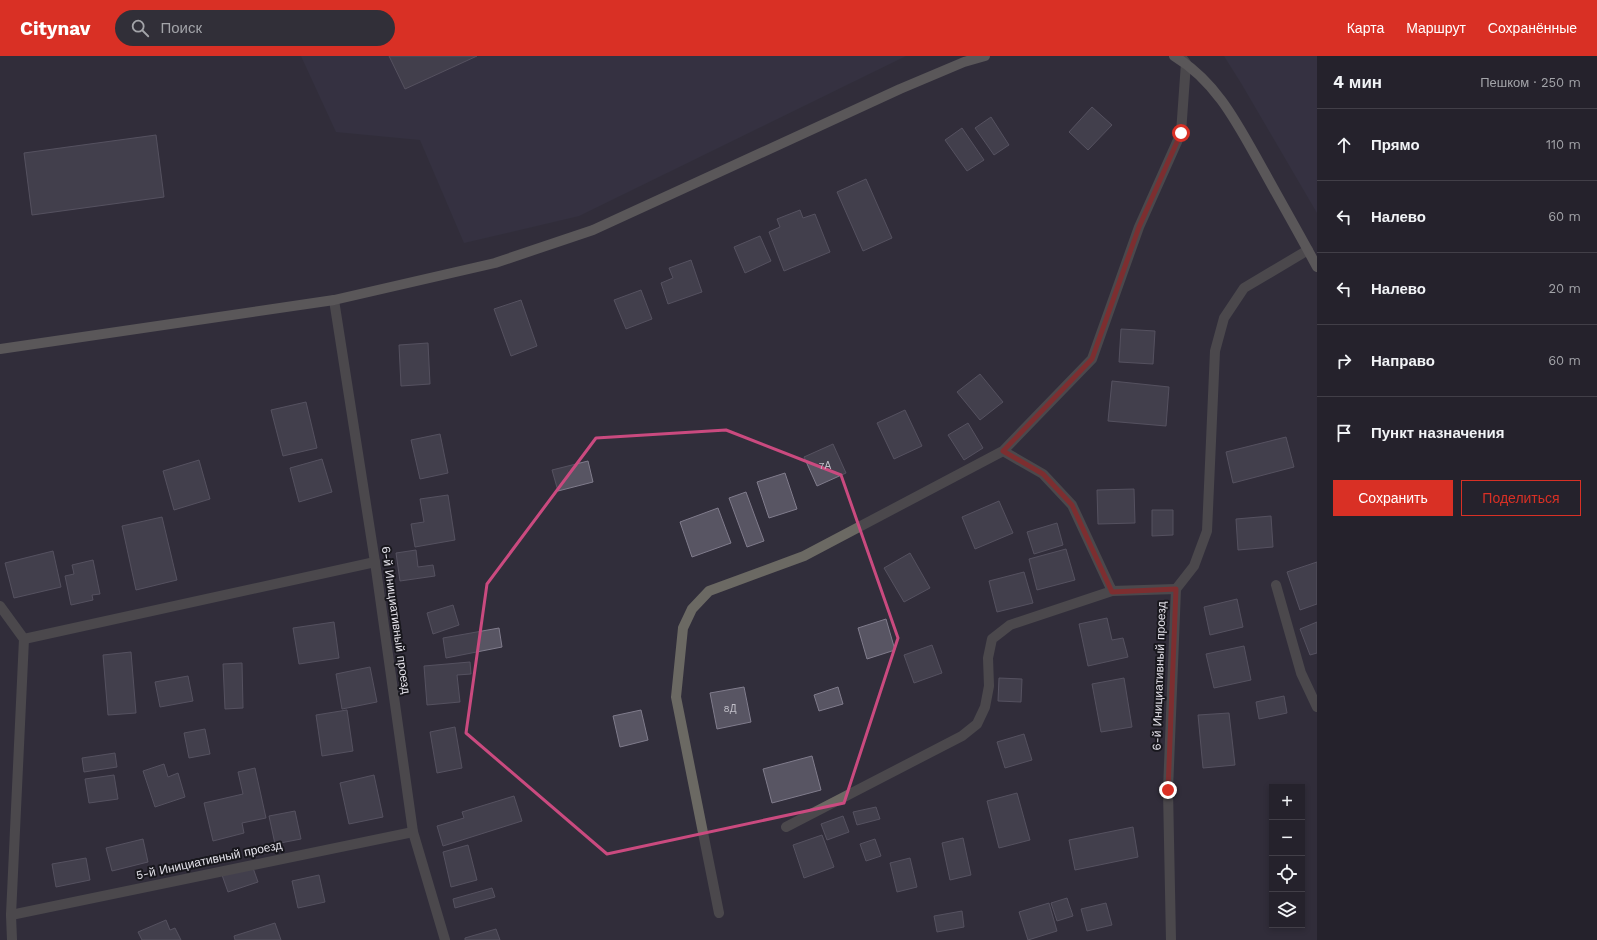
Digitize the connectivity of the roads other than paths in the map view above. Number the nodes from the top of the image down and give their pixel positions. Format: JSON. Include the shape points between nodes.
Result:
{"nodes":[{"id":1,"x":985,"y":56,"type":"edge"},
{"id":2,"x":1174,"y":56,"type":"edge"},
{"id":3,"x":1183,"y":60,"type":"edge"},
{"id":4,"x":1308,"y":250,"type":"junction"},
{"id":5,"x":1317,"y":267,"type":"edge"},
{"id":6,"x":334,"y":300,"type":"junction"},
{"id":7,"x":0,"y":349,"type":"edge"},
{"id":8,"x":1003,"y":451,"type":"junction"},
{"id":9,"x":375,"y":562,"type":"junction"},
{"id":10,"x":1276,"y":585,"type":"dead end"},
{"id":11,"x":1176,"y":589,"type":"junction"},
{"id":12,"x":1112,"y":592,"type":"junction"},
{"id":13,"x":0,"y":606,"type":"edge"},
{"id":14,"x":24,"y":639,"type":"junction"},
{"id":15,"x":1317,"y":707,"type":"edge"},
{"id":16,"x":786,"y":827,"type":"dead end"},
{"id":17,"x":413,"y":832,"type":"junction"},
{"id":18,"x":719,"y":913,"type":"dead end"},
{"id":19,"x":11,"y":915,"type":"junction"},
{"id":20,"x":12,"y":940,"type":"edge"},
{"id":21,"x":445,"y":940,"type":"edge"},
{"id":22,"x":1170,"y":940,"type":"edge"}],
"edges":[{"from":1,"to":6,"type":"street","via":[[964,62],[900,89],[593,230],[495,263]]},
{"from":2,"to":3,"type":"street"},
{"from":3,"to":4,"type":"street","via":[[1209,84],[1231,113]]},
{"from":3,"to":8,"type":"street","via":[[1181,133],[1139,227],[1092,359]]},
{"from":4,"to":5,"type":"street"},
{"from":4,"to":11,"type":"street","name":"6-й Инициативный проезд","via":[[1244,288],[1224,318],[1215,351],[1207,531],[1194,566]]},
{"from":6,"to":7,"type":"street"},
{"from":6,"to":9,"type":"street","name":"6-й Инициативный проезд"},
{"from":8,"to":12,"type":"street","via":[[1043,474],[1072,505]]},
{"from":8,"to":18,"type":"street","via":[[804,556],[709,591],[692,609],[683,628],[676,697]]},
{"from":9,"to":14,"type":"street"},
{"from":9,"to":17,"type":"street","name":"6-й Инициативный проезд"},
{"from":10,"to":15,"type":"street","via":[[1302,673]]},
{"from":11,"to":12,"type":"street"},
{"from":11,"to":22,"type":"street","name":"6-й Инициативный проезд","via":[[1168,790]]},
{"from":12,"to":16,"type":"street","via":[[1010,625],[992,639],[988,658],[989,686],[985,707],[977,724],[962,736]]},
{"from":13,"to":14,"type":"street"},
{"from":14,"to":19,"type":"street"},
{"from":17,"to":19,"type":"street","name":"5-й Инициативный проезд"},
{"from":17,"to":21,"type":"street","name":"6-й Инициативный проезд"},
{"from":19,"to":20,"type":"street"}]}
